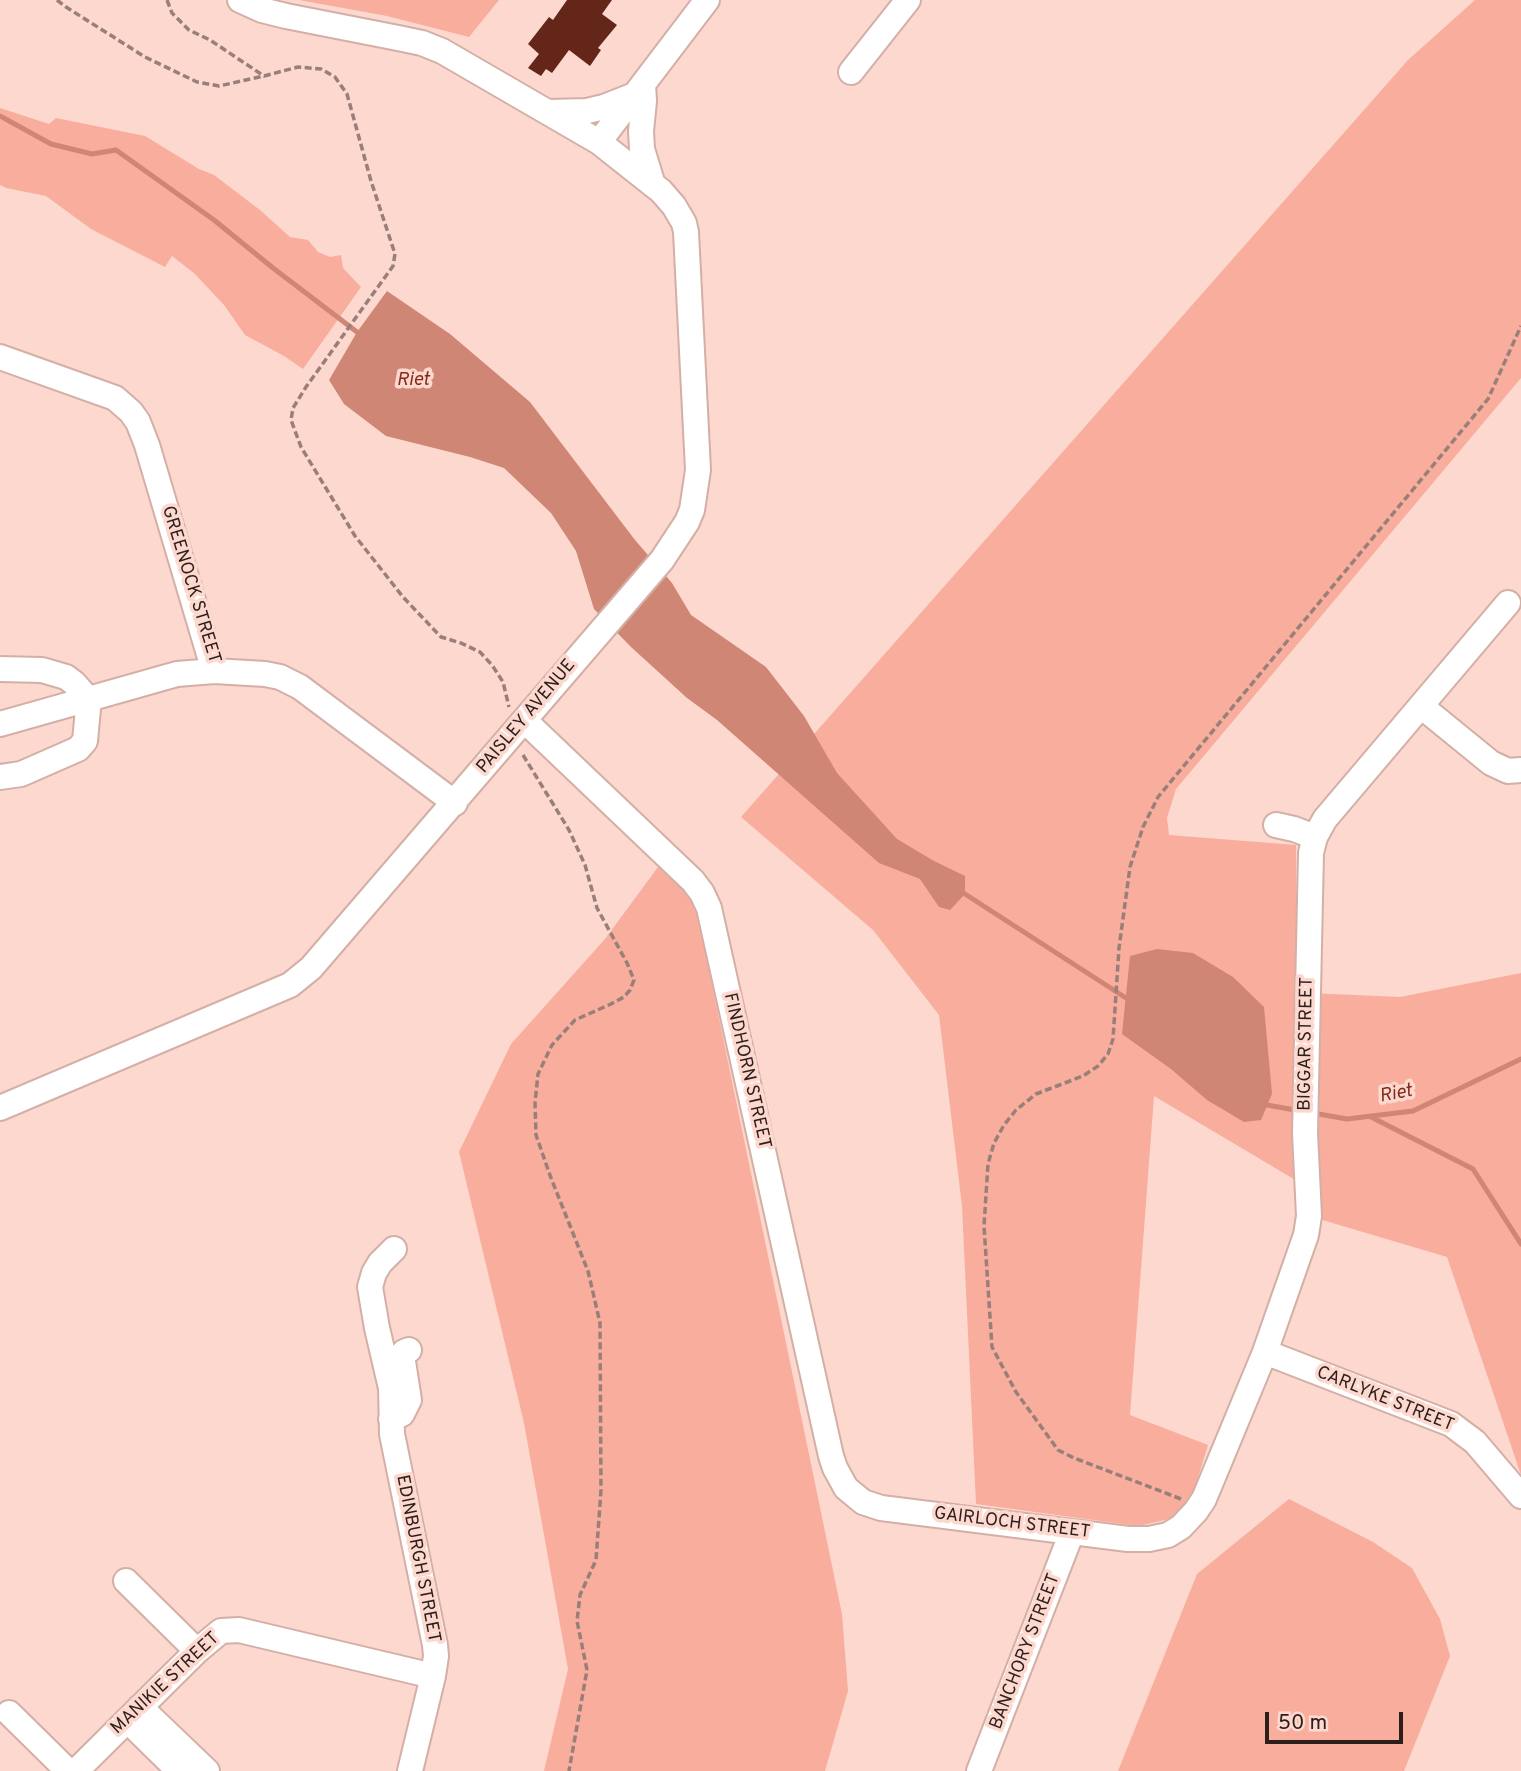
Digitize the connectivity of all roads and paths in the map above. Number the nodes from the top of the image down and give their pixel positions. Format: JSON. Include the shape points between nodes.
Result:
{"nodes":[{"id":1,"x":57,"y":0,"type":"edge"},
{"id":2,"x":167,"y":0,"type":"edge"},
{"id":3,"x":240,"y":0,"type":"edge"},
{"id":4,"x":708,"y":0,"type":"edge"},
{"id":5,"x":908,"y":0,"type":"edge"},
{"id":6,"x":851,"y":72,"type":"dead end"},
{"id":7,"x":264,"y":76,"type":"junction"},
{"id":8,"x":639,"y":90,"type":"junction"},
{"id":9,"x":548,"y":112,"type":"junction"},
{"id":10,"x":598,"y":142,"type":"junction"},
{"id":11,"x":653,"y":185,"type":"junction"},
{"id":12,"x":1521,"y":326,"type":"edge"},
{"id":13,"x":0,"y":357,"type":"edge"},
{"id":14,"x":1508,"y":603,"type":"dead end"},
{"id":15,"x":0,"y":669,"type":"edge"},
{"id":16,"x":214,"y":671,"type":"junction"},
{"id":17,"x":88,"y":699,"type":"junction"},
{"id":18,"x":1421,"y":706,"type":"junction"},
{"id":19,"x":0,"y":724,"type":"edge"},
{"id":20,"x":520,"y":726,"type":"junction"},
{"id":21,"x":1521,"y":770,"type":"edge"},
{"id":22,"x":0,"y":776,"type":"edge"},
{"id":23,"x":454,"y":803,"type":"junction"},
{"id":24,"x":1276,"y":824,"type":"dead end"},
{"id":25,"x":1315,"y":837,"type":"junction"},
{"id":26,"x":0,"y":1108,"type":"edge"},
{"id":27,"x":394,"y":1249,"type":"dead end"},
{"id":28,"x":409,"y":1350,"type":"dead end"},
{"id":29,"x":1265,"y":1352,"type":"junction"},
{"id":30,"x":391,"y":1424,"type":"junction"},
{"id":31,"x":846,"y":1488,"type":"joint"},
{"id":32,"x":1521,"y":1496,"type":"edge"},
{"id":33,"x":1199,"y":1506,"type":"junction"},
{"id":34,"x":1181,"y":1527,"type":"joint"},
{"id":35,"x":1072,"y":1532,"type":"junction"},
{"id":36,"x":126,"y":1581,"type":"dead end"},
{"id":37,"x":197,"y":1651,"type":"junction"},
{"id":38,"x":433,"y":1676,"type":"junction"},
{"id":39,"x":9,"y":1713,"type":"dead end"},
{"id":40,"x":134,"y":1713,"type":"junction"},
{"id":41,"x":68,"y":1771,"type":"edge"},
{"id":42,"x":76,"y":1771,"type":"edge"},
{"id":43,"x":178,"y":1771,"type":"edge"},
{"id":44,"x":207,"y":1771,"type":"edge"},
{"id":45,"x":410,"y":1771,"type":"edge"},
{"id":46,"x":569,"y":1771,"type":"edge"},
{"id":47,"x":979,"y":1771,"type":"edge"}],
"edges":[{"from":1,"to":7,"type":"path","via":[[145,57],[197,82],[219,86]]},
{"from":2,"to":7,"type":"path","via":[[172,13],[189,30]]},
{"from":3,"to":9,"type":"street","name":"PAISLEY AVENUE","via":[[286,16],[422,43]]},
{"from":4,"to":8,"type":"street"},
{"from":5,"to":6,"type":"street"},
{"from":7,"to":20,"type":"path","via":[[298,67],[321,69],[347,94],[395,254],[393,266],[293,408],[295,432],[355,536],[441,637],[480,652],[503,682]]},
{"from":8,"to":9,"type":"street","via":[[604,107]]},
{"from":8,"to":10,"type":"street"},
{"from":8,"to":11,"type":"street","via":[[644,101],[642,149]]},
{"from":9,"to":10,"type":"street","name":"PAISLEY AVENUE"},
{"from":10,"to":11,"type":"street","name":"PAISLEY AVENUE"},
{"from":11,"to":20,"type":"street","name":"PAISLEY AVENUE","via":[[674,206],[686,232],[698,470],[692,510],[662,560]]},
{"from":12,"to":33,"type":"path","via":[[1488,399],[1158,797],[1130,867],[1108,1054],[1083,1076],[1036,1094],[1016,1110],[994,1143],[988,1164],[984,1226],[992,1347],[1016,1392],[1058,1450]]},
{"from":13,"to":16,"type":"street","name":"GREENOCK STREET","via":[[115,398],[134,416],[147,445]]},
{"from":14,"to":18,"type":"street","name":"BIGGAR STREET"},
{"from":15,"to":17,"type":"street","via":[[58,674]]},
{"from":16,"to":17,"type":"street","via":[[177,674]]},
{"from":16,"to":23,"type":"street","name":"GREENOCK STREET","via":[[265,674],[291,682]]},
{"from":17,"to":19,"type":"street"},
{"from":17,"to":22,"type":"street","via":[[82,746],[21,774]]},
{"from":18,"to":21,"type":"street","via":[[1491,763],[1508,771]]},
{"from":18,"to":25,"type":"street","name":"BIGGAR STREET","via":[[1325,819]]},
{"from":20,"to":23,"type":"street","name":"PAISLEY AVENUE"},
{"from":20,"to":31,"type":"street","name":"FINDHORN STREET","via":[[693,881],[709,908],[831,1455]]},
{"from":20,"to":46,"type":"path","via":[[524,758],[569,830],[597,908],[634,980],[624,997],[575,1020],[552,1045],[538,1074],[535,1102],[536,1135],[589,1271],[600,1323],[601,1490],[596,1560],[580,1595],[577,1621],[587,1670]]},
{"from":23,"to":26,"type":"street","name":"PAISLEY AVENUE","via":[[312,968],[290,985]]},
{"from":24,"to":25,"type":"street"},
{"from":25,"to":29,"type":"street","name":"BIGGAR STREET","via":[[1305,1133],[1309,1216]]},
{"from":27,"to":30,"type":"street","name":"EDINBURGH STREET","via":[[380,1263],[370,1287],[391,1388]]},
{"from":28,"to":30,"type":"street","via":[[402,1355],[409,1400]]},
{"from":29,"to":32,"type":"street","name":"CARLYKE STREET","via":[[1451,1424],[1475,1442]]},
{"from":29,"to":33,"type":"street","name":"BIGGAR STREET"},
{"from":30,"to":38,"type":"street","name":"EDINBURGH STREET","via":[[435,1645]]},
{"from":31,"to":35,"type":"street","name":"GAIRLOCH STREET","via":[[863,1502],[881,1508]]},
{"from":33,"to":34,"type":"street","name":"BIGGAR STREET"},
{"from":34,"to":35,"type":"street","name":"GAIRLOCH STREET","via":[[1168,1535],[1141,1540]]},
{"from":35,"to":47,"type":"street","name":"BANCHORY STREET"},
{"from":36,"to":37,"type":"street"},
{"from":37,"to":38,"type":"street","name":"MANIKIE STREET","via":[[220,1630],[239,1630]]},
{"from":37,"to":40,"type":"street","name":"MANIKIE STREET"},
{"from":38,"to":45,"type":"street","name":"EDINBURGH STREET"},
{"from":39,"to":41,"type":"street"},
{"from":40,"to":42,"type":"street","name":"MANIKIE STREET"},
{"from":40,"to":43,"type":"street"},
{"from":40,"to":44,"type":"street"}]}
